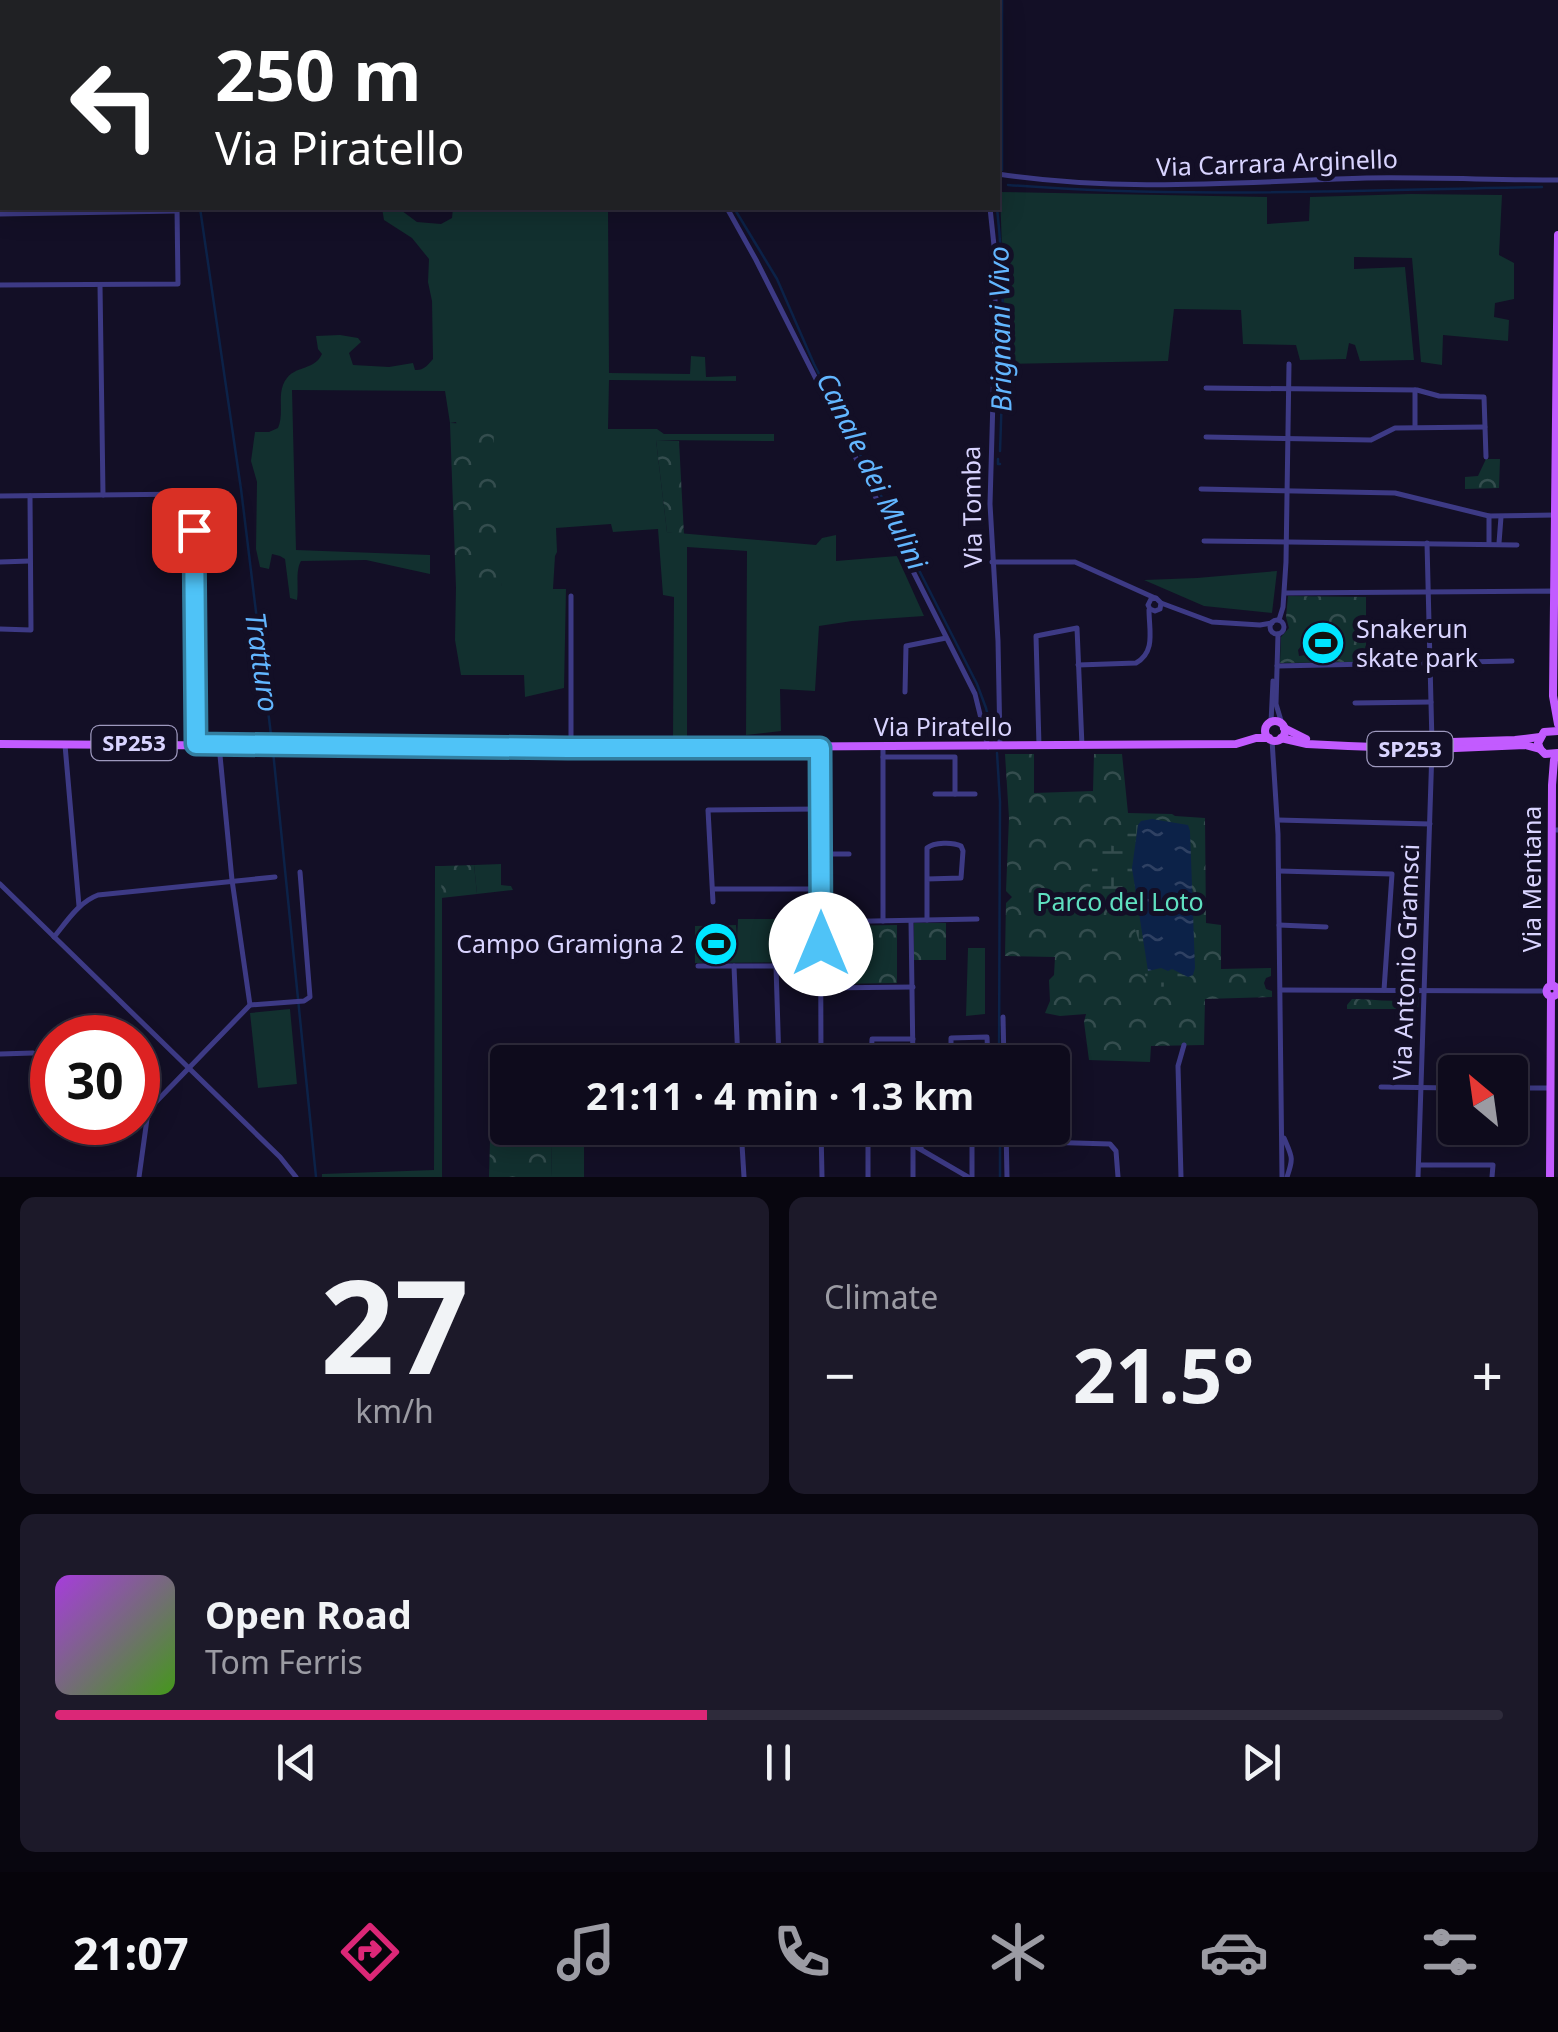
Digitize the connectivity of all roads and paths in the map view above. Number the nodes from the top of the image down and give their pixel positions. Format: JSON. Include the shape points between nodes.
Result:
{"nodes":[{"id":1,"x":1000,"y":174,"type":"edge"},
{"id":2,"x":1558,"y":180,"type":"edge"},
{"id":3,"x":142,"y":210,"type":"edge"},
{"id":4,"x":177,"y":210,"type":"edge"},
{"id":5,"x":729,"y":210,"type":"edge"},
{"id":6,"x":990,"y":210,"type":"edge"},
{"id":7,"x":0,"y":214,"type":"edge"},
{"id":8,"x":1558,"y":235,"type":"edge"},
{"id":9,"x":100,"y":284,"type":"junction"},
{"id":10,"x":0,"y":285,"type":"edge"},
{"id":11,"x":1289,"y":364,"type":"dead end"},
{"id":12,"x":1206,"y":388,"type":"dead end"},
{"id":13,"x":1289,"y":390,"type":"junction"},
{"id":14,"x":1414,"y":390,"type":"junction"},
{"id":15,"x":1414,"y":428,"type":"junction"},
{"id":16,"x":1485,"y":428,"type":"junction"},
{"id":17,"x":1206,"y":437,"type":"dead end"},
{"id":18,"x":1288,"y":439,"type":"junction"},
{"id":19,"x":1486,"y":457,"type":"dead end"},
{"id":20,"x":1201,"y":490,"type":"dead end"},
{"id":21,"x":1287,"y":490,"type":"junction"},
{"id":22,"x":102,"y":495,"type":"junction"},
{"id":23,"x":0,"y":496,"type":"edge"},
{"id":24,"x":30,"y":496,"type":"junction"},
{"id":25,"x":1556,"y":514,"type":"edge"},
{"id":26,"x":1489,"y":516,"type":"junction"},
{"id":27,"x":1500,"y":516,"type":"junction"},
{"id":28,"x":1204,"y":540,"type":"dead end"},
{"id":29,"x":1286,"y":541,"type":"junction"},
{"id":30,"x":1427,"y":544,"type":"junction"},
{"id":31,"x":1489,"y":544,"type":"junction"},
{"id":32,"x":1498,"y":544,"type":"junction"},
{"id":33,"x":1517,"y":545,"type":"dead end"},
{"id":34,"x":30,"y":561,"type":"junction"},
{"id":35,"x":0,"y":562,"type":"edge"},
{"id":36,"x":992,"y":562,"type":"junction"},
{"id":37,"x":1429,"y":592,"type":"junction"},
{"id":38,"x":1284,"y":593,"type":"junction"},
{"id":39,"x":1556,"y":594,"type":"edge"},
{"id":40,"x":572,"y":596,"type":"dead end"},
{"id":41,"x":1153,"y":602,"type":"junction"},
{"id":42,"x":1557,"y":611,"type":"edge"},
{"id":43,"x":1275,"y":628,"type":"junction"},
{"id":44,"x":0,"y":629,"type":"edge"},
{"id":45,"x":1556,"y":630,"type":"edge"},
{"id":46,"x":946,"y":638,"type":"junction"},
{"id":47,"x":1512,"y":661,"type":"dead end"},
{"id":48,"x":1430,"y":662,"type":"junction"},
{"id":49,"x":1078,"y":665,"type":"junction"},
{"id":50,"x":1277,"y":666,"type":"junction"},
{"id":51,"x":905,"y":692,"type":"dead end"},
{"id":52,"x":1554,"y":695,"type":"junction"},
{"id":53,"x":1356,"y":702,"type":"dead end"},
{"id":54,"x":1431,"y":702,"type":"junction"},
{"id":55,"x":1268,"y":724,"type":"junction"},
{"id":56,"x":1283,"y":726,"type":"junction"},
{"id":57,"x":1558,"y":728,"type":"edge"},
{"id":58,"x":1543,"y":734,"type":"junction"},
{"id":59,"x":1275,"y":739,"type":"junction"},
{"id":60,"x":0,"y":744,"type":"edge"},
{"id":61,"x":196,"y":744,"type":"junction"},
{"id":62,"x":1227,"y":744,"type":"junction"},
{"id":63,"x":65,"y":745,"type":"junction"},
{"id":64,"x":219,"y":745,"type":"junction"},
{"id":65,"x":988,"y":746,"type":"junction"},
{"id":66,"x":1000,"y":746,"type":"junction"},
{"id":67,"x":1039,"y":746,"type":"junction"},
{"id":68,"x":1082,"y":746,"type":"junction"},
{"id":69,"x":1432,"y":746,"type":"junction"},
{"id":70,"x":568,"y":748,"type":"junction"},
{"id":71,"x":820,"y":748,"type":"junction"},
{"id":72,"x":1543,"y":751,"type":"junction"},
{"id":73,"x":883,"y":752,"type":"junction"},
{"id":74,"x":1558,"y":754,"type":"edge"},
{"id":75,"x":1553,"y":772,"type":"junction"},
{"id":76,"x":935,"y":794,"type":"dead end"},
{"id":77,"x":955,"y":794,"type":"junction"},
{"id":78,"x":975,"y":794,"type":"dead end"},
{"id":79,"x":820,"y":809,"type":"junction"},
{"id":80,"x":1278,"y":820,"type":"junction"},
{"id":81,"x":1430,"y":824,"type":"junction"},
{"id":82,"x":821,"y":854,"type":"junction"},
{"id":83,"x":849,"y":854,"type":"dead end"},
{"id":84,"x":1279,"y":871,"type":"junction"},
{"id":85,"x":300,"y":872,"type":"dead end"},
{"id":86,"x":275,"y":877,"type":"dead end"},
{"id":87,"x":928,"y":879,"type":"junction"},
{"id":88,"x":232,"y":880,"type":"junction"},
{"id":89,"x":0,"y":884,"type":"edge"},
{"id":90,"x":713,"y":889,"type":"junction"},
{"id":91,"x":821,"y":889,"type":"junction"},
{"id":92,"x":713,"y":902,"type":"dead end"},
{"id":93,"x":79,"y":906,"type":"junction"},
{"id":94,"x":977,"y":919,"type":"dead end"},
{"id":95,"x":928,"y":920,"type":"junction"},
{"id":96,"x":911,"y":921,"type":"junction"},
{"id":97,"x":821,"y":922,"type":"junction"},
{"id":98,"x":883,"y":922,"type":"junction"},
{"id":99,"x":1279,"y":925,"type":"junction"},
{"id":100,"x":1326,"y":926,"type":"dead end"},
{"id":101,"x":54,"y":936,"type":"junction"},
{"id":102,"x":1554,"y":940,"type":"edge"},
{"id":103,"x":698,"y":966,"type":"dead end"},
{"id":104,"x":734,"y":966,"type":"junction"},
{"id":105,"x":776,"y":966,"type":"junction"},
{"id":106,"x":820,"y":966,"type":"junction"},
{"id":107,"x":912,"y":987,"type":"junction"},
{"id":108,"x":821,"y":988,"type":"junction"},
{"id":109,"x":1281,"y":990,"type":"junction"},
{"id":110,"x":1384,"y":990,"type":"junction"},
{"id":111,"x":1424,"y":990,"type":"junction"},
{"id":112,"x":1553,"y":991,"type":"edge"},
{"id":113,"x":250,"y":1004,"type":"junction"},
{"id":114,"x":1003,"y":1017,"type":"dead end"},
{"id":115,"x":912,"y":1038,"type":"junction"},
{"id":116,"x":737,"y":1045,"type":"edge"},
{"id":117,"x":778,"y":1045,"type":"edge"},
{"id":118,"x":821,"y":1045,"type":"edge"},
{"id":119,"x":872,"y":1045,"type":"edge"},
{"id":120,"x":912,"y":1045,"type":"edge"},
{"id":121,"x":951,"y":1045,"type":"edge"},
{"id":122,"x":987,"y":1045,"type":"edge"},
{"id":123,"x":1004,"y":1045,"type":"edge"},
{"id":124,"x":1184,"y":1046,"type":"dead end"},
{"id":125,"x":30,"y":1053,"type":"edge"},
{"id":126,"x":0,"y":1054,"type":"edge"},
{"id":127,"x":189,"y":1068,"type":"junction"},
{"id":128,"x":1380,"y":1088,"type":"dead end"},
{"id":129,"x":1422,"y":1088,"type":"junction"},
{"id":130,"x":1438,"y":1088,"type":"edge"},
{"id":131,"x":1528,"y":1088,"type":"edge"},
{"id":132,"x":1551,"y":1088,"type":"junction"},
{"id":133,"x":1070,"y":1143,"type":"edge"},
{"id":134,"x":742,"y":1145,"type":"edge"},
{"id":135,"x":822,"y":1145,"type":"edge"},
{"id":136,"x":868,"y":1145,"type":"edge"},
{"id":137,"x":913,"y":1145,"type":"joint"},
{"id":138,"x":972,"y":1145,"type":"edge"},
{"id":139,"x":1007,"y":1145,"type":"edge"},
{"id":140,"x":921,"y":1148,"type":"joint"},
{"id":141,"x":1285,"y":1149,"type":"junction"},
{"id":142,"x":1419,"y":1165,"type":"junction"},
{"id":143,"x":1286,"y":1175,"type":"edge"},
{"id":144,"x":139,"y":1177,"type":"edge"},
{"id":145,"x":296,"y":1177,"type":"edge"},
{"id":146,"x":744,"y":1177,"type":"edge"},
{"id":147,"x":822,"y":1177,"type":"edge"},
{"id":148,"x":868,"y":1177,"type":"edge"},
{"id":149,"x":913,"y":1177,"type":"edge"},
{"id":150,"x":970,"y":1177,"type":"edge"},
{"id":151,"x":1007,"y":1177,"type":"edge"},
{"id":152,"x":1118,"y":1177,"type":"edge"},
{"id":153,"x":1181,"y":1177,"type":"edge"},
{"id":154,"x":1418,"y":1177,"type":"edge"},
{"id":155,"x":1492,"y":1177,"type":"edge"},
{"id":156,"x":1550,"y":1177,"type":"edge"}],
"edges":[{"from":1,"to":2,"type":"street","name":"Via Carrara Arginello","via":[[1140,186]]},
{"from":3,"to":7,"type":"street"},
{"from":4,"to":9,"type":"street","via":[[178,284]]},
{"from":5,"to":46,"type":"street"},
{"from":6,"to":36,"type":"street","name":"Via Tomba"},
{"from":8,"to":25,"type":"main road"},
{"from":9,"to":10,"type":"street"},
{"from":9,"to":22,"type":"street"},
{"from":11,"to":13,"type":"street"},
{"from":12,"to":13,"type":"street"},
{"from":13,"to":14,"type":"street"},
{"from":13,"to":18,"type":"street"},
{"from":14,"to":15,"type":"street"},
{"from":14,"to":16,"type":"street","via":[[1484,396]]},
{"from":15,"to":16,"type":"street"},
{"from":15,"to":18,"type":"street","via":[[1395,428],[1371,440]]},
{"from":16,"to":19,"type":"street"},
{"from":17,"to":18,"type":"street"},
{"from":18,"to":21,"type":"street"},
{"from":20,"to":21,"type":"street"},
{"from":21,"to":26,"type":"street","via":[[1405,494]]},
{"from":21,"to":29,"type":"street"},
{"from":22,"to":24,"type":"street"},
{"from":22,"to":61,"type":"street","via":[[193,494]]},
{"from":23,"to":24,"type":"street"},
{"from":24,"to":34,"type":"street"},
{"from":25,"to":27,"type":"street"},
{"from":25,"to":39,"type":"main road"},
{"from":26,"to":27,"type":"street"},
{"from":26,"to":31,"type":"street"},
{"from":27,"to":32,"type":"street"},
{"from":28,"to":29,"type":"street"},
{"from":29,"to":30,"type":"street"},
{"from":29,"to":38,"type":"street"},
{"from":30,"to":31,"type":"street"},
{"from":30,"to":37,"type":"street","name":"Via Antonio Gramsci"},
{"from":31,"to":32,"type":"street"},
{"from":32,"to":33,"type":"street"},
{"from":34,"to":35,"type":"street"},
{"from":34,"to":44,"type":"street","via":[[31,630]]},
{"from":36,"to":41,"type":"street","via":[[1075,562]]},
{"from":36,"to":66,"type":"street","name":"Via Tomba"},
{"from":37,"to":38,"type":"street"},
{"from":37,"to":39,"type":"street"},
{"from":37,"to":48,"type":"street","name":"Via Antonio Gramsci"},
{"from":38,"to":43,"type":"street"},
{"from":39,"to":42,"type":"main road"},
{"from":40,"to":70,"type":"street"},
{"from":41,"to":43,"type":"street","via":[[1212,622]]},
{"from":41,"to":49,"type":"street","via":[[1144,659]]},
{"from":42,"to":45,"type":"main road"},
{"from":43,"to":50,"type":"street"},
{"from":43,"to":55,"type":"street"},
{"from":45,"to":52,"type":"main road"},
{"from":46,"to":51,"type":"street","via":[[906,646]]},
{"from":46,"to":65,"type":"street","via":[[975,694]]},
{"from":47,"to":48,"type":"street"},
{"from":48,"to":50,"type":"street"},
{"from":48,"to":54,"type":"street","name":"Via Antonio Gramsci"},
{"from":49,"to":67,"type":"street","via":[[1077,628],[1036,636]]},
{"from":49,"to":68,"type":"street"},
{"from":50,"to":56,"type":"street"},
{"from":52,"to":57,"type":"main road"},
{"from":52,"to":58,"type":"main road"},
{"from":53,"to":54,"type":"street"},
{"from":54,"to":69,"type":"street","name":"Via Antonio Gramsci"},
{"from":55,"to":56,"type":"main road","name":"Via Piratello","number":"SP253"},
{"from":55,"to":59,"type":"main road","via":[[1266,733]]},
{"from":55,"to":62,"type":"main road","name":"Via Piratello","number":"SP253"},
{"from":56,"to":59,"type":"main road"},
{"from":56,"to":69,"type":"main road","name":"Via Piratello","number":"SP253","via":[[1308,740]]},
{"from":57,"to":58,"type":"main road","name":"Via Piratello","number":"SP253"},
{"from":58,"to":69,"type":"main road","name":"Via Piratello","number":"SP253"},
{"from":58,"to":72,"type":"main road"},
{"from":59,"to":62,"type":"main road","name":"Via Piratello","number":"SP253"},
{"from":59,"to":69,"type":"main road","name":"Via Piratello","number":"SP253"},
{"from":59,"to":80,"type":"street"},
{"from":60,"to":63,"type":"main road","name":"Via Piratello","number":"SP253"},
{"from":61,"to":63,"type":"main road","name":"Via Piratello","number":"SP253"},
{"from":61,"to":64,"type":"main road","name":"Via Piratello","number":"SP253"},
{"from":62,"to":68,"type":"main road","name":"Via Piratello","number":"SP253"},
{"from":63,"to":93,"type":"street"},
{"from":64,"to":70,"type":"main road","name":"Via Piratello","number":"SP253"},
{"from":64,"to":88,"type":"street"},
{"from":65,"to":66,"type":"main road","name":"Via Piratello","number":"SP253"},
{"from":65,"to":73,"type":"main road","name":"Via Piratello","number":"SP253"},
{"from":66,"to":67,"type":"main road","name":"Via Piratello","number":"SP253"},
{"from":67,"to":68,"type":"main road","name":"Via Piratello","number":"SP253"},
{"from":69,"to":72,"type":"main road","name":"Via Piratello","number":"SP253","via":[[1525,745]]},
{"from":69,"to":81,"type":"street","name":"Via Antonio Gramsci"},
{"from":70,"to":71,"type":"main road","name":"Via Piratello","number":"SP253"},
{"from":71,"to":73,"type":"main road","name":"Via Piratello","number":"SP253"},
{"from":71,"to":79,"type":"street"},
{"from":72,"to":74,"type":"main road","name":"Via Piratello","number":"SP253"},
{"from":72,"to":75,"type":"main road","name":"Via Mentana"},
{"from":73,"to":77,"type":"street","via":[[954,757]]},
{"from":73,"to":98,"type":"street"},
{"from":74,"to":75,"type":"main road","name":"Via Mentana"},
{"from":75,"to":102,"type":"main road","name":"Via Mentana"},
{"from":76,"to":77,"type":"street"},
{"from":77,"to":78,"type":"street"},
{"from":79,"to":82,"type":"street"},
{"from":79,"to":90,"type":"street","via":[[708,810]]},
{"from":80,"to":81,"type":"street"},
{"from":80,"to":84,"type":"street"},
{"from":81,"to":111,"type":"street","name":"Via Antonio Gramsci"},
{"from":82,"to":83,"type":"street"},
{"from":82,"to":91,"type":"street"},
{"from":84,"to":99,"type":"street"},
{"from":84,"to":110,"type":"street","via":[[1392,874]]},
{"from":85,"to":113,"type":"street","via":[[310,996]]},
{"from":86,"to":88,"type":"street"},
{"from":87,"to":87,"type":"street","via":[[930,845],[961,846],[961,878]]},
{"from":87,"to":95,"type":"street"},
{"from":88,"to":93,"type":"street","via":[[98,895]]},
{"from":88,"to":113,"type":"street"},
{"from":89,"to":101,"type":"street"},
{"from":90,"to":91,"type":"street"},
{"from":90,"to":92,"type":"street"},
{"from":91,"to":97,"type":"street"},
{"from":93,"to":101,"type":"street"},
{"from":94,"to":95,"type":"street"},
{"from":95,"to":96,"type":"street"},
{"from":96,"to":98,"type":"street"},
{"from":96,"to":107,"type":"street"},
{"from":97,"to":98,"type":"street"},
{"from":97,"to":106,"type":"street"},
{"from":99,"to":100,"type":"street"},
{"from":99,"to":109,"type":"street"},
{"from":101,"to":127,"type":"street"},
{"from":102,"to":112,"type":"main road","name":"Via Mentana"},
{"from":103,"to":104,"type":"street"},
{"from":104,"to":105,"type":"street"},
{"from":104,"to":116,"type":"street"},
{"from":105,"to":106,"type":"street"},
{"from":105,"to":117,"type":"street"},
{"from":106,"to":108,"type":"street"},
{"from":107,"to":108,"type":"street"},
{"from":107,"to":115,"type":"street"},
{"from":108,"to":118,"type":"street"},
{"from":109,"to":110,"type":"street"},
{"from":109,"to":141,"type":"street"},
{"from":110,"to":111,"type":"street"},
{"from":111,"to":112,"type":"street"},
{"from":111,"to":129,"type":"street","name":"Via Antonio Gramsci"},
{"from":112,"to":132,"type":"main road","name":"Via Mentana"},
{"from":113,"to":127,"type":"street"},
{"from":114,"to":123,"type":"street"},
{"from":115,"to":119,"type":"street"},
{"from":115,"to":120,"type":"street"},
{"from":121,"to":122,"type":"street","via":[[951,1038],[987,1037]]},
{"from":124,"to":153,"type":"street","via":[[1178,1066]]},
{"from":125,"to":126,"type":"street"},
{"from":127,"to":144,"type":"street","via":[[150,1111]]},
{"from":127,"to":145,"type":"street"},
{"from":128,"to":129,"type":"street"},
{"from":129,"to":130,"type":"street"},
{"from":129,"to":142,"type":"street","name":"Via Antonio Gramsci"},
{"from":131,"to":132,"type":"street"},
{"from":132,"to":156,"type":"main road","name":"Via Mentana"},
{"from":133,"to":152,"type":"street","via":[[1110,1144]]},
{"from":134,"to":146,"type":"street"},
{"from":135,"to":147,"type":"street"},
{"from":136,"to":148,"type":"street"},
{"from":137,"to":140,"type":"street"},
{"from":137,"to":149,"type":"street"},
{"from":138,"to":150,"type":"street"},
{"from":139,"to":151,"type":"street"},
{"from":140,"to":150,"type":"street"},
{"from":141,"to":143,"type":"street"},
{"from":141,"to":143,"type":"street","via":[[1292,1155]]},
{"from":142,"to":154,"type":"street","name":"Via Antonio Gramsci"},
{"from":142,"to":155,"type":"street","via":[[1492,1165]]}]}
